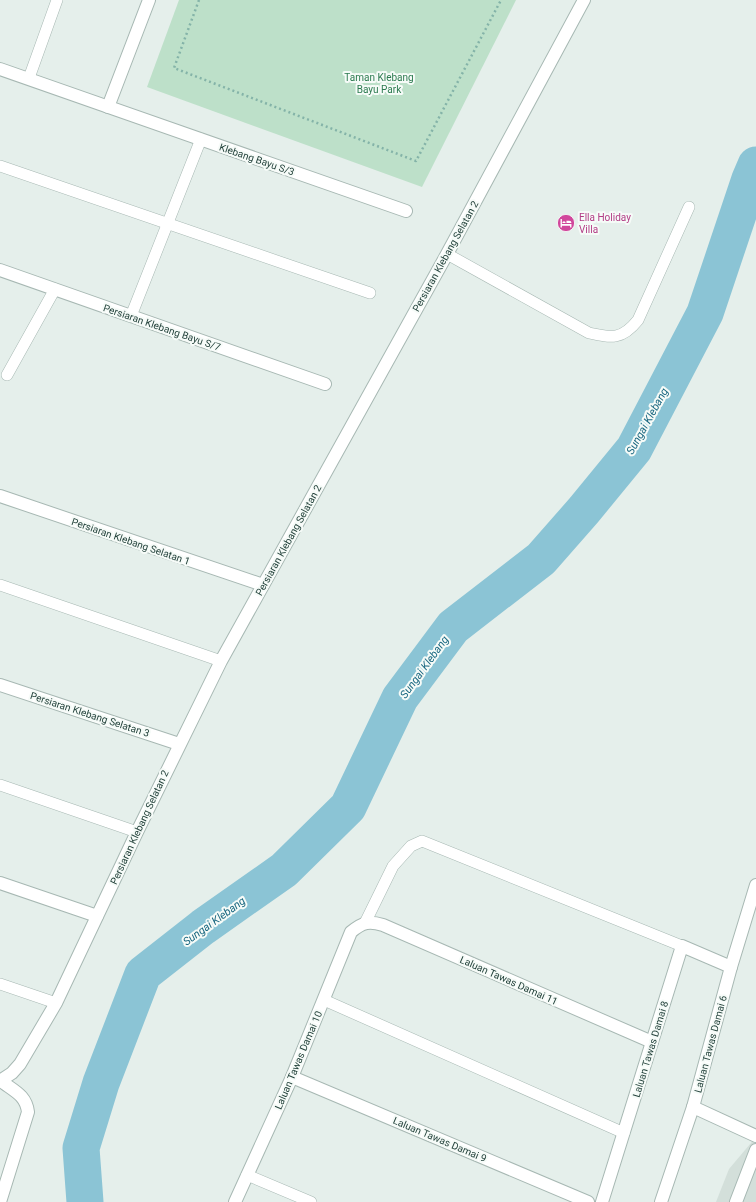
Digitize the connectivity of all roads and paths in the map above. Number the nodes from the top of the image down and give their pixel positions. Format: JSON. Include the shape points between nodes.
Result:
{"nodes":[{"id":1,"x":57,"y":0,"type":"edge"},
{"id":2,"x":149,"y":0,"type":"edge"},
{"id":3,"x":199,"y":0,"type":"edge"},
{"id":4,"x":502,"y":0,"type":"edge"},
{"id":5,"x":584,"y":0,"type":"edge"},
{"id":6,"x":0,"y":69,"type":"edge"},
{"id":7,"x":29,"y":78,"type":"junction"},
{"id":8,"x":108,"y":107,"type":"junction"},
{"id":9,"x":201,"y":139,"type":"junction"},
{"id":10,"x":0,"y":166,"type":"edge"},
{"id":11,"x":689,"y":207,"type":"dead end"},
{"id":12,"x":406,"y":211,"type":"dead end"},
{"id":13,"x":167,"y":223,"type":"junction"},
{"id":14,"x":447,"y":254,"type":"junction"},
{"id":15,"x":0,"y":270,"type":"edge"},
{"id":16,"x":55,"y":289,"type":"junction"},
{"id":17,"x":370,"y":294,"type":"dead end"},
{"id":18,"x":131,"y":316,"type":"junction"},
{"id":19,"x":7,"y":375,"type":"dead end"},
{"id":20,"x":325,"y":384,"type":"dead end"},
{"id":21,"x":0,"y":496,"type":"edge"},
{"id":22,"x":0,"y":585,"type":"edge"},
{"id":23,"x":263,"y":585,"type":"junction"},
{"id":24,"x":220,"y":660,"type":"junction"},
{"id":25,"x":0,"y":685,"type":"edge"},
{"id":26,"x":179,"y":744,"type":"junction"},
{"id":27,"x":0,"y":785,"type":"edge"},
{"id":28,"x":137,"y":832,"type":"junction"},
{"id":29,"x":0,"y":883,"type":"edge"},
{"id":30,"x":756,"y":885,"type":"edge"},
{"id":31,"x":97,"y":916,"type":"junction"},
{"id":32,"x":365,"y":923,"type":"junction"},
{"id":33,"x":682,"y":946,"type":"junction"},
{"id":34,"x":731,"y":967,"type":"junction"},
{"id":35,"x":0,"y":984,"type":"edge"},
{"id":36,"x":324,"y":1000,"type":"junction"},
{"id":37,"x":56,"y":1004,"type":"junction"},
{"id":38,"x":652,"y":1042,"type":"junction"},
{"id":39,"x":292,"y":1077,"type":"junction"},
{"id":40,"x":0,"y":1081,"type":"edge"},
{"id":41,"x":693,"y":1107,"type":"junction"},
{"id":42,"x":624,"y":1133,"type":"junction"},
{"id":43,"x":756,"y":1136,"type":"edge"},
{"id":44,"x":756,"y":1150,"type":"edge"},
{"id":45,"x":247,"y":1176,"type":"junction"},
{"id":46,"x":0,"y":1202,"type":"edge"},
{"id":47,"x":235,"y":1202,"type":"edge"},
{"id":48,"x":311,"y":1202,"type":"edge"},
{"id":49,"x":588,"y":1202,"type":"edge"},
{"id":50,"x":602,"y":1202,"type":"edge"},
{"id":51,"x":661,"y":1202,"type":"edge"},
{"id":52,"x":736,"y":1202,"type":"edge"}],
"edges":[{"from":1,"to":7,"type":"lane"},
{"from":2,"to":8,"type":"street"},
{"from":3,"to":4,"type":"path","via":[[174,68],[416,161]]},
{"from":5,"to":14,"type":"street","name":"Persiaran Klebang Selatan 2"},
{"from":6,"to":7,"type":"street","name":"Klebang Bayu S/3"},
{"from":7,"to":8,"type":"street","name":"Klebang Bayu S/3"},
{"from":8,"to":9,"type":"street","name":"Klebang Bayu S/3"},
{"from":9,"to":12,"type":"street","name":"Klebang Bayu S/3"},
{"from":9,"to":13,"type":"lane"},
{"from":10,"to":13,"type":"lane"},
{"from":11,"to":14,"type":"lane","via":[[638,320],[630,330],[618,336],[589,333]]},
{"from":13,"to":17,"type":"lane"},
{"from":13,"to":18,"type":"lane"},
{"from":14,"to":23,"type":"street","name":"Persiaran Klebang Selatan 2"},
{"from":15,"to":16,"type":"street","name":"Persiaran Klebang Bayu S/7"},
{"from":16,"to":18,"type":"street","name":"Persiaran Klebang Bayu S/7"},
{"from":16,"to":19,"type":"lane"},
{"from":18,"to":20,"type":"street","name":"Persiaran Klebang Bayu S/7"},
{"from":21,"to":23,"type":"street","name":"Persiaran Klebang Selatan 1"},
{"from":22,"to":24,"type":"lane"},
{"from":23,"to":24,"type":"street","name":"Persiaran Klebang Selatan 2"},
{"from":24,"to":26,"type":"street","name":"Persiaran Klebang Selatan 2"},
{"from":25,"to":26,"type":"street","name":"Persiaran Klebang Selatan 3"},
{"from":26,"to":28,"type":"street","name":"Persiaran Klebang Selatan 2"},
{"from":27,"to":28,"type":"lane"},
{"from":28,"to":31,"type":"street","name":"Persiaran Klebang Selatan 2"},
{"from":29,"to":31,"type":"street"},
{"from":30,"to":34,"type":"street","name":"Laluan Tawas Damai 6"},
{"from":31,"to":37,"type":"street","name":"Persiaran Klebang Selatan 2"},
{"from":32,"to":33,"type":"lane","via":[[393,866],[411,846],[422,841]]},
{"from":32,"to":36,"type":"street","name":"Laluan Tawas Damai 10","via":[[351,932]]},
{"from":32,"to":38,"type":"street","name":"Laluan Tawas Damai 11","via":[[384,925]]},
{"from":33,"to":34,"type":"street"},
{"from":33,"to":38,"type":"street","name":"Laluan Tawas Damai 8"},
{"from":34,"to":41,"type":"street","name":"Laluan Tawas Damai 6"},
{"from":35,"to":37,"type":"lane"},
{"from":36,"to":39,"type":"street","name":"Laluan Tawas Damai 10"},
{"from":36,"to":42,"type":"lane"},
{"from":37,"to":40,"type":"street","name":"Persiaran Klebang Selatan 2","via":[[20,1064]]},
{"from":38,"to":42,"type":"street","name":"Laluan Tawas Damai 8"},
{"from":39,"to":45,"type":"street","name":"Laluan Tawas Damai 10"},
{"from":39,"to":49,"type":"street","name":"Laluan Tawas Damai 9"},
{"from":40,"to":46,"type":"street","via":[[24,1098],[28,1104],[28,1112]]},
{"from":41,"to":43,"type":"street"},
{"from":41,"to":51,"type":"street","name":"Laluan Tawas Damai 6"},
{"from":42,"to":50,"type":"street","name":"Laluan Tawas Damai 8"},
{"from":44,"to":52,"type":"street"},
{"from":45,"to":47,"type":"street","name":"Laluan Tawas Damai 10"},
{"from":45,"to":48,"type":"lane"}]}
